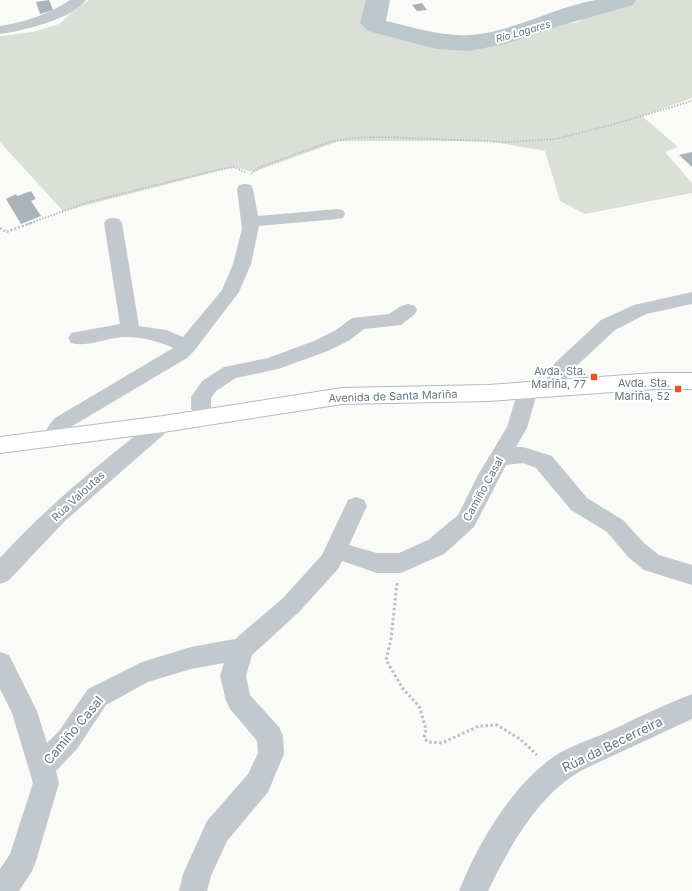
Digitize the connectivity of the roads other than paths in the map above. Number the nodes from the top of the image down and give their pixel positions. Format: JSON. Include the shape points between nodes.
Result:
{"nodes":[{"id":1,"x":79,"y":0,"type":"edge"},
{"id":2,"x":0,"y":30,"type":"edge"},
{"id":3,"x":245,"y":189,"type":"dead end"},
{"id":4,"x":337,"y":214,"type":"dead end"},
{"id":5,"x":250,"y":222,"type":"junction"},
{"id":6,"x":113,"y":223,"type":"dead end"},
{"id":7,"x":692,"y":298,"type":"edge"},
{"id":8,"x":408,"y":310,"type":"dead end"},
{"id":9,"x":130,"y":331,"type":"junction"},
{"id":10,"x":78,"y":338,"type":"dead end"},
{"id":11,"x":186,"y":346,"type":"junction"},
{"id":12,"x":692,"y":381,"type":"edge"},
{"id":13,"x":559,"y":388,"type":"junction"},
{"id":14,"x":528,"y":390,"type":"junction"},
{"id":15,"x":204,"y":417,"type":"junction"},
{"id":16,"x":163,"y":424,"type":"junction"},
{"id":17,"x":55,"y":438,"type":"junction"},
{"id":18,"x":0,"y":445,"type":"edge"},
{"id":19,"x":500,"y":457,"type":"junction"},
{"id":20,"x":356,"y":506,"type":"dead end"},
{"id":21,"x":336,"y":550,"type":"junction"},
{"id":22,"x":0,"y":574,"type":"edge"},
{"id":23,"x":692,"y":575,"type":"edge"},
{"id":24,"x":241,"y":648,"type":"junction"},
{"id":25,"x":0,"y":663,"type":"edge"},
{"id":26,"x":692,"y":706,"type":"edge"},
{"id":27,"x":42,"y":768,"type":"junction"},
{"id":28,"x":0,"y":890,"type":"edge"},
{"id":29,"x":194,"y":891,"type":"edge"},
{"id":30,"x":473,"y":891,"type":"edge"}],
"edges":[{"from":1,"to":2,"type":"street","via":[[53,16],[31,25]]},
{"from":3,"to":5,"type":"street"},
{"from":4,"to":5,"type":"street"},
{"from":5,"to":11,"type":"street","via":[[251,229],[242,264],[230,292]]},
{"from":6,"to":9,"type":"street"},
{"from":7,"to":13,"type":"street","via":[[641,308],[608,325],[561,369],[556,377]]},
{"from":8,"to":15,"type":"street","via":[[394,320],[359,324],[321,346],[271,364],[231,372],[209,386],[201,397]]},
{"from":9,"to":10,"type":"street"},
{"from":9,"to":11,"type":"street","via":[[166,337]]},
{"from":11,"to":17,"type":"street","via":[[180,353],[62,423],[56,430]]},
{"from":12,"to":13,"type":"main road","name":"Avenida de Santa Mariña"},
{"from":13,"to":14,"type":"main road","name":"Avenida de Santa Mariña"},
{"from":14,"to":15,"type":"main road","name":"Avenida de Santa Mariña","via":[[342,396]]},
{"from":14,"to":19,"type":"street","name":"Camiño Casal","via":[[517,428]]},
{"from":15,"to":16,"type":"main road","name":"Avenida de Santa Mariña"},
{"from":16,"to":17,"type":"main road","name":"Avenida de Santa Mariña"},
{"from":16,"to":22,"type":"street","name":"Rúa Valoutas","via":[[102,473],[21,549]]},
{"from":17,"to":18,"type":"main road","name":"Avenida de Santa Mariña"},
{"from":19,"to":21,"type":"street","name":"Camiño Casal","via":[[466,521],[436,547],[401,563],[377,563]]},
{"from":19,"to":23,"type":"street","via":[[523,455],[544,462],[579,504],[615,526],[636,550],[652,563]]},
{"from":20,"to":21,"type":"street","name":"Camiño Casal"},
{"from":21,"to":24,"type":"street","name":"Camiño Casal","via":[[330,562],[291,605]]},
{"from":24,"to":27,"type":"street","name":"Camiño Casal","via":[[191,658],[142,673],[98,697],[68,740]]},
{"from":24,"to":29,"type":"street","via":[[233,676],[239,701],[270,736],[270,754],[258,783],[217,831],[197,874]]},
{"from":25,"to":27,"type":"street","name":"Camiño Casal","via":[[24,711]]},
{"from":26,"to":30,"type":"street","name":"Rúa da Becerreira","via":[[600,748],[554,773],[531,795],[489,857]]},
{"from":27,"to":28,"type":"street","name":"Camiño Casal","via":[[46,783],[22,861]]}]}
